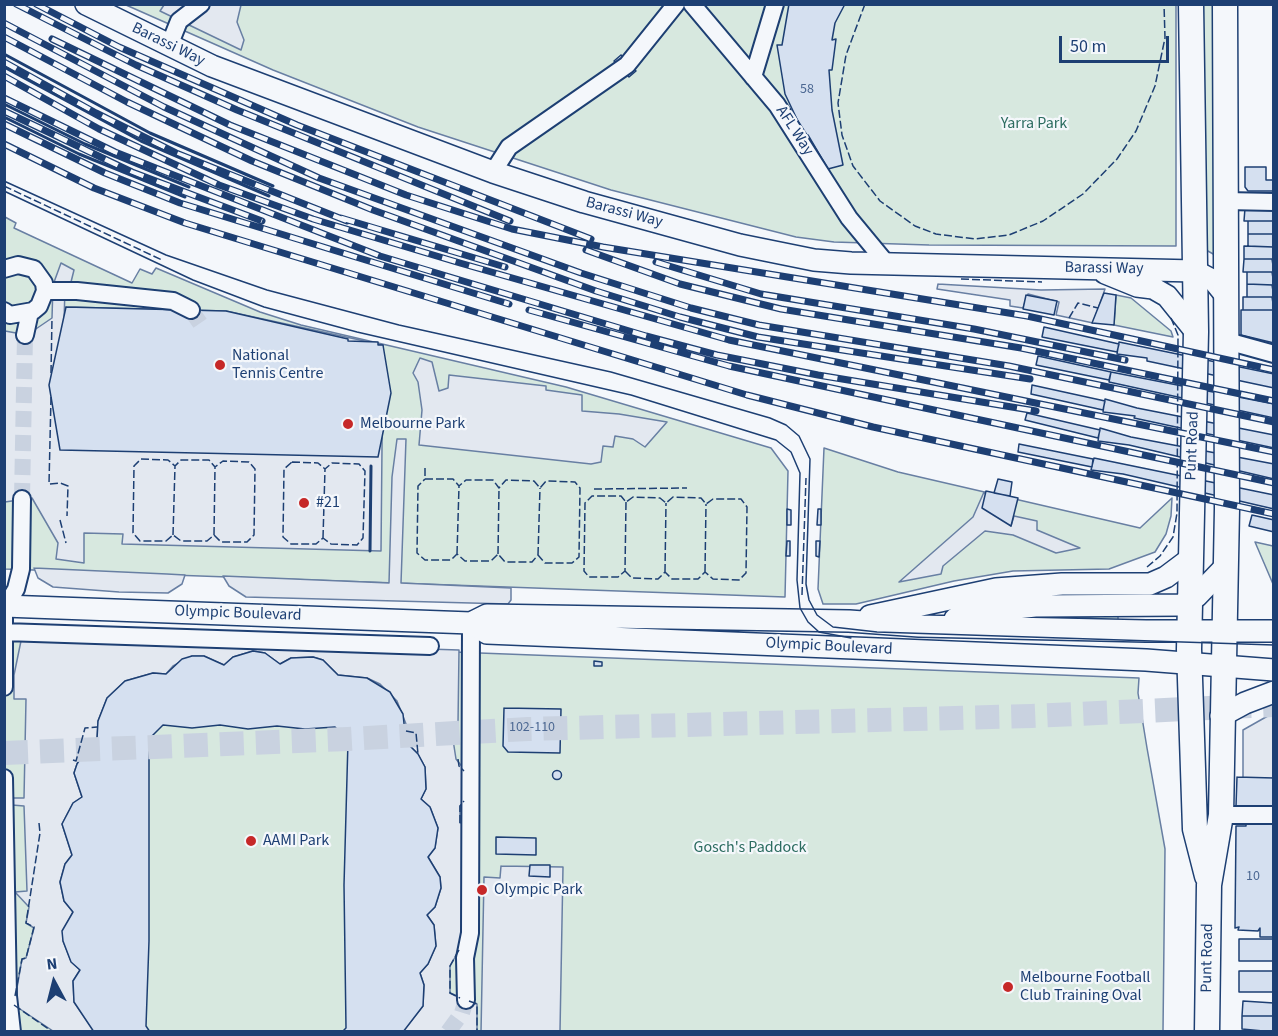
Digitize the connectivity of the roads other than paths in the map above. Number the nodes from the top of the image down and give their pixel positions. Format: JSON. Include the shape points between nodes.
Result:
{"nodes":[{"id":1,"x":86,"y":4,"type":"edge"},
{"id":2,"x":201,"y":4,"type":"edge"},
{"id":3,"x":676,"y":4,"type":"edge"},
{"id":4,"x":692,"y":4,"type":"edge"},
{"id":5,"x":775,"y":4,"type":"edge"},
{"id":6,"x":1191,"y":4,"type":"edge"},
{"id":7,"x":1225,"y":4,"type":"edge"},
{"id":8,"x":169,"y":46,"type":"junction"},
{"id":9,"x":753,"y":77,"type":"junction"},
{"id":10,"x":493,"y":172,"type":"junction"},
{"id":11,"x":1226,"y":201,"type":"junction"},
{"id":12,"x":1274,"y":202,"type":"edge"},
{"id":13,"x":887,"y":264,"type":"junction"},
{"id":14,"x":4,"y":269,"type":"edge"},
{"id":15,"x":1096,"y":269,"type":"junction"},
{"id":16,"x":1195,"y":271,"type":"junction"},
{"id":17,"x":45,"y":291,"type":"junction"},
{"id":18,"x":1227,"y":297,"type":"junction"},
{"id":19,"x":191,"y":310,"type":"tunnel mouth"},
{"id":20,"x":4,"y":311,"type":"edge"},
{"id":21,"x":30,"y":312,"type":"junction"},
{"id":22,"x":1196,"y":332,"type":"junction"},
{"id":23,"x":25,"y":335,"type":"tunnel mouth"},
{"id":24,"x":1227,"y":341,"type":"junction"},
{"id":25,"x":1274,"y":354,"type":"edge"},
{"id":26,"x":22,"y":499,"type":"tunnel mouth"},
{"id":27,"x":1190,"y":559,"type":"junction"},
{"id":28,"x":1225,"y":567,"type":"junction"},
{"id":29,"x":936,"y":600,"type":"junction"},
{"id":30,"x":1188,"y":602,"type":"junction"},
{"id":31,"x":5,"y":605,"type":"edge"},
{"id":32,"x":849,"y":621,"type":"junction"},
{"id":33,"x":471,"y":623,"type":"junction"},
{"id":34,"x":919,"y":626,"type":"junction"},
{"id":35,"x":1224,"y":630,"type":"junction"},
{"id":36,"x":1189,"y":631,"type":"junction"},
{"id":37,"x":1274,"y":631,"type":"edge"},
{"id":38,"x":5,"y":632,"type":"edge"},
{"id":39,"x":430,"y":646,"type":"dead end"},
{"id":40,"x":831,"y":646,"type":"junction"},
{"id":41,"x":929,"y":652,"type":"junction"},
{"id":42,"x":1189,"y":663,"type":"junction"},
{"id":43,"x":1224,"y":666,"type":"junction"},
{"id":44,"x":1274,"y":670,"type":"edge"},
{"id":45,"x":4,"y":687,"type":"edge"},
{"id":46,"x":1274,"y":692,"type":"edge"},
{"id":47,"x":1221,"y":716,"type":"junction"},
{"id":48,"x":4,"y":778,"type":"edge"},
{"id":49,"x":1221,"y":815,"type":"junction"},
{"id":50,"x":1274,"y":815,"type":"edge"},
{"id":51,"x":5,"y":861,"type":"edge"},
{"id":52,"x":1209,"y":885,"type":"junction"},
{"id":53,"x":466,"y":1000,"type":"tunnel mouth"},
{"id":54,"x":12,"y":1032,"type":"edge"},
{"id":55,"x":1207,"y":1032,"type":"edge"}],
"edges":[{"from":1,"to":8,"type":"main road","name":"Barassi Way"},
{"from":2,"to":8,"type":"street","via":[[179,21]]},
{"from":3,"to":10,"type":"street","via":[[627,65],[509,147]]},
{"from":4,"to":9,"type":"street","name":"AFL Way"},
{"from":5,"to":9,"type":"street"},
{"from":6,"to":16,"type":"highway","name":"Punt Road"},
{"from":7,"to":11,"type":"highway","name":"Punt Road"},
{"from":8,"to":10,"type":"main road","name":"Barassi Way","via":[[212,66]]},
{"from":9,"to":13,"type":"street","name":"AFL Way","via":[[791,125],[849,218]]},
{"from":10,"to":13,"type":"main road","name":"Barassi Way","via":[[740,245],[814,260]]},
{"from":11,"to":12,"type":"street"},
{"from":11,"to":18,"type":"highway","name":"Punt Road"},
{"from":13,"to":15,"type":"main road","name":"Barassi Way"},
{"from":14,"to":17,"type":"street","via":[[18,265],[34,269]]},
{"from":15,"to":16,"type":"main road","name":"Barassi Way"},
{"from":15,"to":22,"type":"main road","via":[[1163,293]]},
{"from":16,"to":18,"type":"main road","via":[[1214,281]]},
{"from":16,"to":22,"type":"highway","name":"Punt Road"},
{"from":17,"to":19,"type":"street","via":[[173,301]]},
{"from":17,"to":21,"type":"street","via":[[39,306]]},
{"from":18,"to":24,"type":"highway","name":"Punt Road"},
{"from":20,"to":21,"type":"street","via":[[10,315]]},
{"from":21,"to":23,"type":"street"},
{"from":22,"to":27,"type":"highway","name":"Punt Road"},
{"from":24,"to":25,"type":"street"},
{"from":24,"to":28,"type":"highway","name":"Punt Road"},
{"from":26,"to":31,"type":"street","via":[[21,569],[16,589]]},
{"from":27,"to":29,"type":"main road","via":[[1166,577],[1142,585],[1014,587]]},
{"from":27,"to":30,"type":"highway","name":"Punt Road"},
{"from":28,"to":30,"type":"main road"},
{"from":28,"to":35,"type":"highway","name":"Punt Road"},
{"from":29,"to":32,"type":"main road"},
{"from":29,"to":34,"type":"main road"},
{"from":30,"to":34,"type":"main road","via":[[1172,607],[1024,607]]},
{"from":30,"to":36,"type":"highway","name":"Punt Road"},
{"from":31,"to":33,"type":"main road","name":"Olympic Boulevard"},
{"from":31,"to":38,"type":"street"},
{"from":32,"to":33,"type":"main road","name":"Olympic Boulevard","via":[[487,615]]},
{"from":32,"to":34,"type":"main road","name":"Olympic Boulevard"},
{"from":33,"to":40,"type":"main road","name":"Olympic Boulevard","via":[[487,633]]},
{"from":33,"to":53,"type":"street","via":[[470,933],[465,958]]},
{"from":34,"to":36,"type":"main road","name":"Olympic Boulevard"},
{"from":34,"to":40,"type":"main road"},
{"from":34,"to":41,"type":"main road","via":[[920,641]]},
{"from":35,"to":36,"type":"main road","name":"Olympic Boulevard"},
{"from":35,"to":37,"type":"main road","name":"Olympic Boulevard"},
{"from":35,"to":43,"type":"highway","name":"Punt Road"},
{"from":36,"to":42,"type":"highway","name":"Punt Road"},
{"from":38,"to":39,"type":"street"},
{"from":38,"to":45,"type":"street"},
{"from":40,"to":41,"type":"main road","name":"Olympic Boulevard"},
{"from":41,"to":42,"type":"main road","name":"Olympic Boulevard"},
{"from":42,"to":43,"type":"main road","name":"Olympic Boulevard"},
{"from":42,"to":52,"type":"highway","name":"Punt Road","via":[[1195,829]]},
{"from":43,"to":44,"type":"main road","name":"Olympic Boulevard"},
{"from":43,"to":47,"type":"highway","name":"Punt Road"},
{"from":46,"to":47,"type":"main road"},
{"from":47,"to":49,"type":"highway","name":"Punt Road"},
{"from":48,"to":51,"type":"street"},
{"from":49,"to":50,"type":"street"},
{"from":49,"to":52,"type":"highway","name":"Punt Road"},
{"from":51,"to":54,"type":"street"},
{"from":52,"to":55,"type":"highway","name":"Punt Road"}]}
